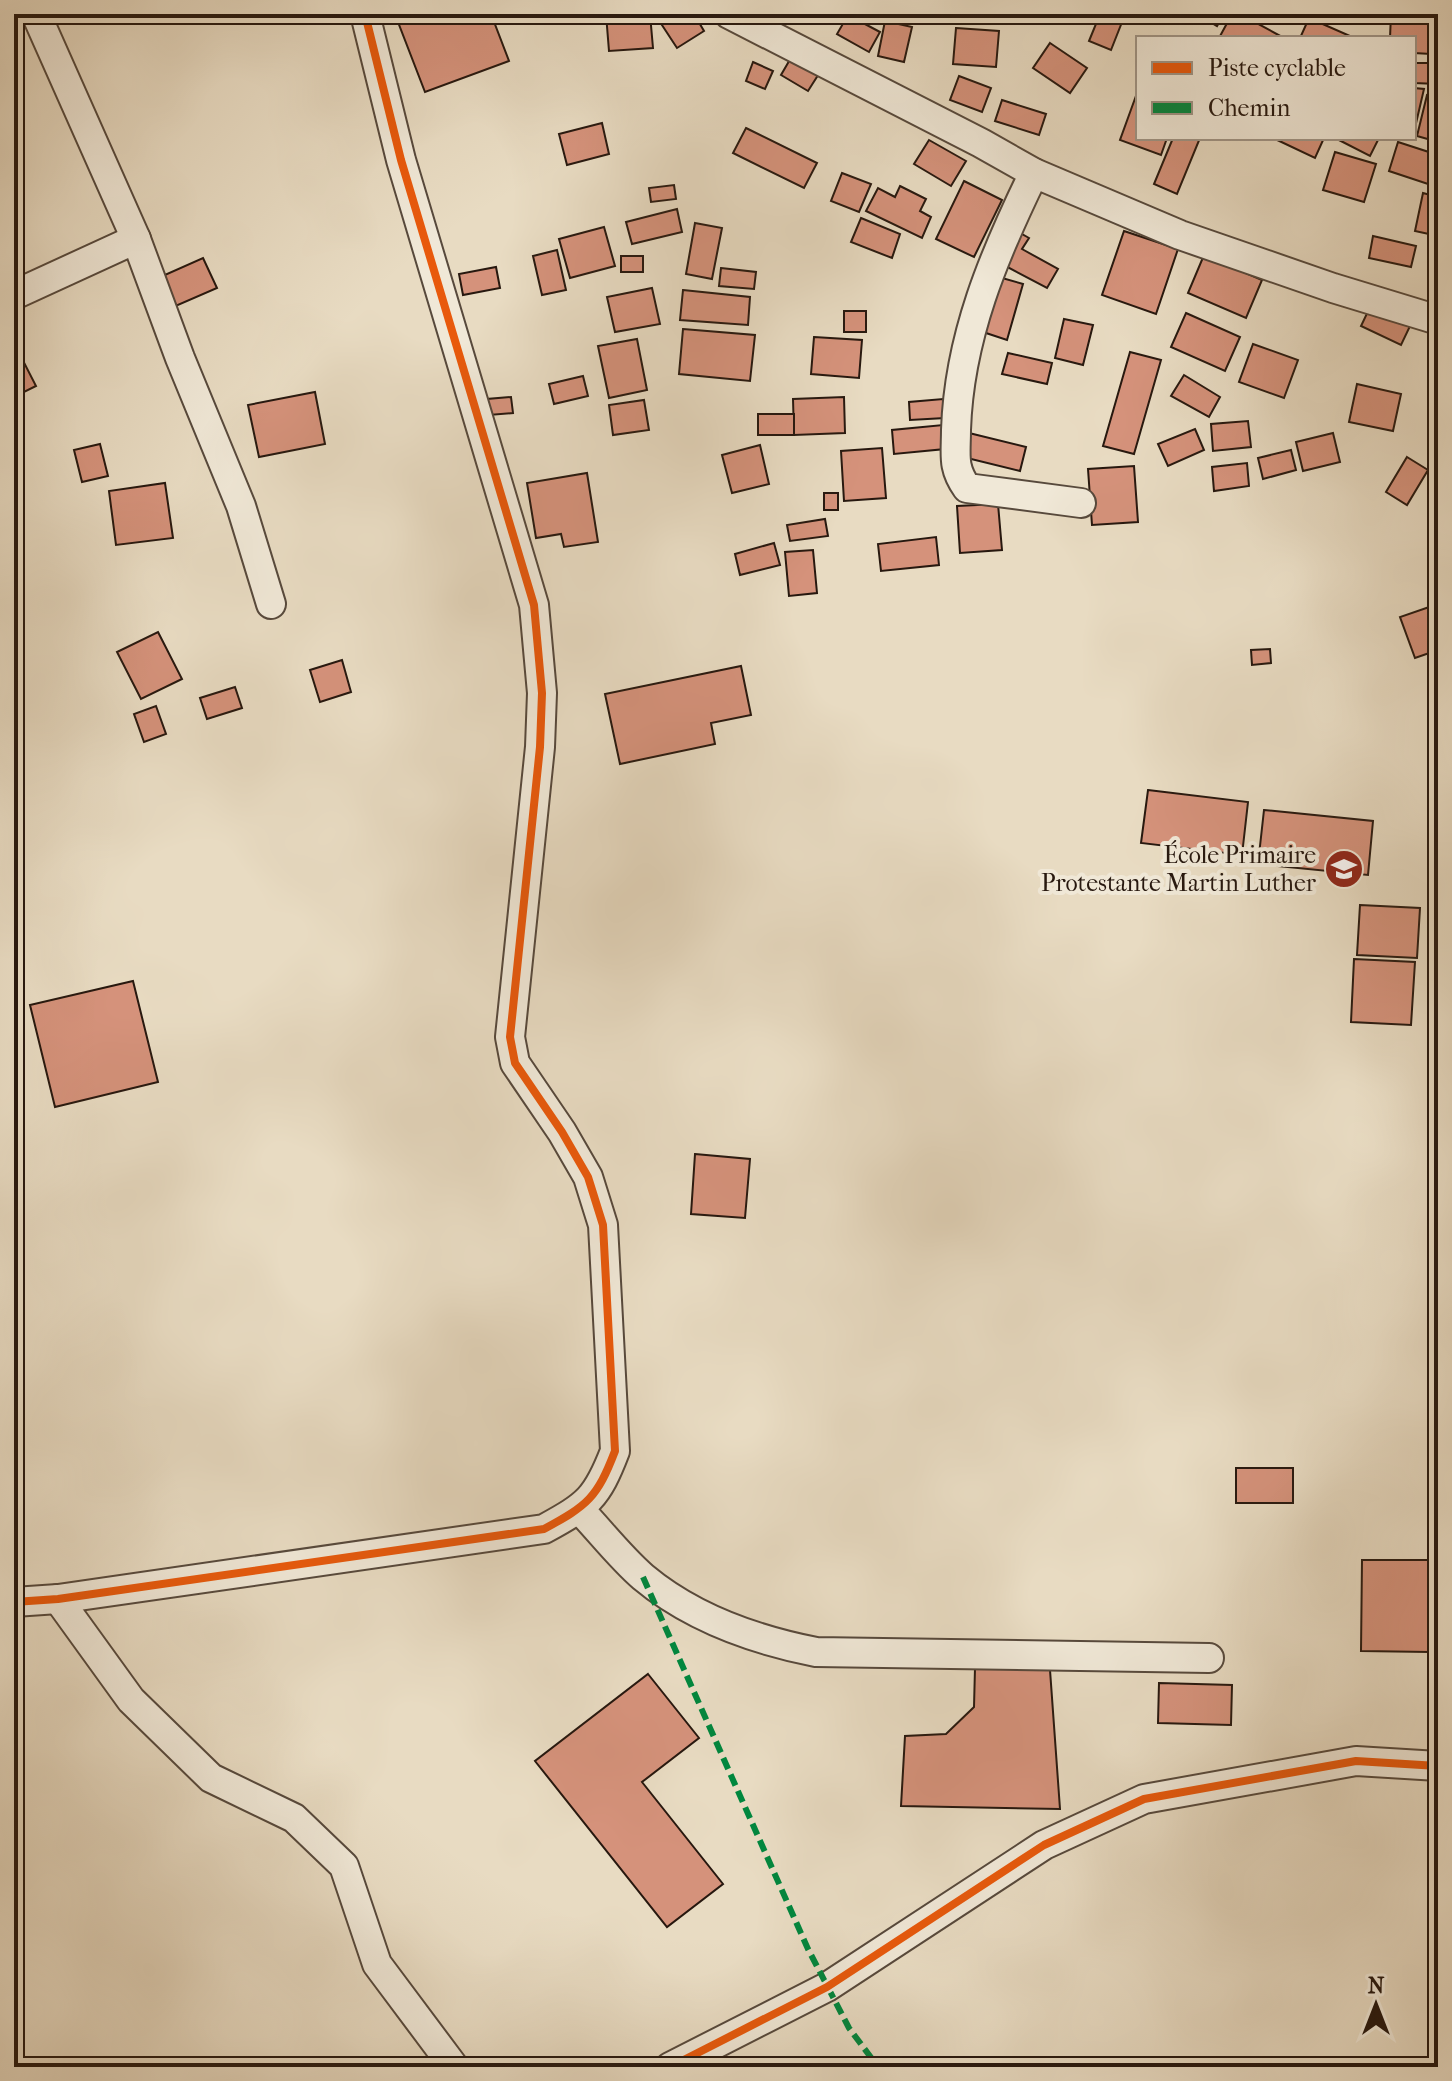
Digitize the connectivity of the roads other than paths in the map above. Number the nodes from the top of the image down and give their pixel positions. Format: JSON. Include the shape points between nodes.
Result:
{"nodes":[{"id":1,"x":36,"y":14,"type":"edge"},
{"id":2,"x":365,"y":14,"type":"edge"},
{"id":3,"x":729,"y":14,"type":"edge"},
{"id":4,"x":1034,"y":173,"type":"junction"},
{"id":5,"x":136,"y":239,"type":"junction"},
{"id":6,"x":14,"y":295,"type":"edge"},
{"id":7,"x":1438,"y":320,"type":"edge"},
{"id":8,"x":1081,"y":503,"type":"dead end"},
{"id":9,"x":271,"y":604,"type":"dead end"},
{"id":10,"x":580,"y":1510,"type":"junction"},
{"id":11,"x":58,"y":1599,"type":"junction"},
{"id":12,"x":14,"y":1602,"type":"edge"},
{"id":13,"x":1209,"y":1658,"type":"dead end"},
{"id":14,"x":1438,"y":1766,"type":"edge"},
{"id":15,"x":454,"y":2067,"type":"edge"},
{"id":16,"x":670,"y":2067,"type":"edge"}],
"edges":[{"from":1,"to":5,"type":"street"},
{"from":2,"to":10,"type":"street","via":[[401,160],[534,605],[542,693],[540,747],[510,1037],[515,1063],[588,1177],[603,1225],[615,1451],[603,1482]]},
{"from":3,"to":4,"type":"street"},
{"from":4,"to":7,"type":"street","via":[[1180,235]]},
{"from":4,"to":8,"type":"street","via":[[971,324],[957,416],[957,473],[967,488]]},
{"from":5,"to":6,"type":"street"},
{"from":5,"to":9,"type":"street","via":[[241,506]]},
{"from":10,"to":11,"type":"street","via":[[544,1529]]},
{"from":10,"to":13,"type":"street","via":[[643,1577],[726,1627],[775,1644],[816,1652]]},
{"from":11,"to":12,"type":"street"},
{"from":11,"to":15,"type":"street","via":[[131,1700],[211,1778],[294,1818],[344,1866],[377,1964]]},
{"from":14,"to":16,"type":"street","via":[[1356,1761],[1144,1799],[1044,1845],[827,1987]]}]}
